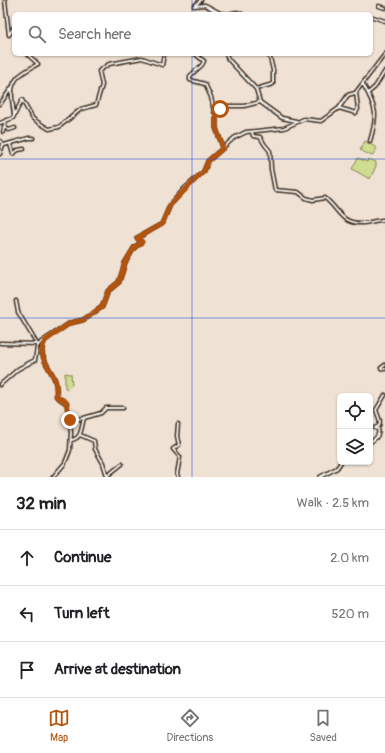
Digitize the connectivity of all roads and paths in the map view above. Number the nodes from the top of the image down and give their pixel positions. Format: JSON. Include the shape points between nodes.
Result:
{"nodes":[{"id":1,"x":5,"y":0,"type":"edge"},
{"id":2,"x":201,"y":0,"type":"edge"},
{"id":3,"x":379,"y":6,"type":"dead end"},
{"id":4,"x":385,"y":8,"type":"edge"},
{"id":5,"x":218,"y":12,"type":"edge"},
{"id":6,"x":373,"y":17,"type":"dead end"},
{"id":7,"x":385,"y":21,"type":"edge"},
{"id":8,"x":12,"y":30,"type":"edge"},
{"id":9,"x":385,"y":54,"type":"edge"},
{"id":10,"x":29,"y":56,"type":"edge"},
{"id":11,"x":164,"y":56,"type":"edge"},
{"id":12,"x":198,"y":56,"type":"edge"},
{"id":13,"x":227,"y":56,"type":"edge"},
{"id":14,"x":270,"y":56,"type":"edge"},
{"id":15,"x":385,"y":71,"type":"edge"},
{"id":16,"x":363,"y":84,"type":"junction"},
{"id":17,"x":13,"y":86,"type":"junction"},
{"id":18,"x":256,"y":88,"type":"junction"},
{"id":19,"x":356,"y":93,"type":"junction"},
{"id":20,"x":368,"y":93,"type":"junction"},
{"id":21,"x":260,"y":102,"type":"junction"},
{"id":22,"x":0,"y":104,"type":"edge"},
{"id":23,"x":339,"y":108,"type":"junction"},
{"id":24,"x":216,"y":112,"type":"junction"},
{"id":25,"x":13,"y":118,"type":"junction"},
{"id":26,"x":6,"y":120,"type":"junction"},
{"id":27,"x":298,"y":121,"type":"junction"},
{"id":28,"x":0,"y":123,"type":"edge"},
{"id":29,"x":4,"y":127,"type":"junction"},
{"id":30,"x":15,"y":128,"type":"dead end"},
{"id":31,"x":3,"y":132,"type":"dead end"},
{"id":32,"x":252,"y":132,"type":"junction"},
{"id":33,"x":33,"y":138,"type":"dead end"},
{"id":34,"x":0,"y":141,"type":"edge"},
{"id":35,"x":370,"y":141,"type":"dead end"},
{"id":36,"x":3,"y":144,"type":"junction"},
{"id":37,"x":10,"y":144,"type":"junction"},
{"id":38,"x":223,"y":148,"type":"junction"},
{"id":39,"x":24,"y":149,"type":"dead end"},
{"id":40,"x":0,"y":154,"type":"edge"},
{"id":41,"x":385,"y":220,"type":"edge"},
{"id":42,"x":16,"y":301,"type":"dead end"},
{"id":43,"x":45,"y":341,"type":"junction"},
{"id":44,"x":0,"y":343,"type":"edge"},
{"id":45,"x":38,"y":344,"type":"junction"},
{"id":46,"x":385,"y":364,"type":"edge"},
{"id":47,"x":385,"y":369,"type":"edge"},
{"id":48,"x":0,"y":385,"type":"edge"},
{"id":49,"x":385,"y":395,"type":"edge"},
{"id":50,"x":123,"y":408,"type":"dead end"},
{"id":51,"x":84,"y":418,"type":"junction"},
{"id":52,"x":70,"y":420,"type":"junction"},
{"id":53,"x":178,"y":424,"type":"dead end"},
{"id":54,"x":80,"y":435,"type":"junction"},
{"id":55,"x":71,"y":440,"type":"junction"},
{"id":56,"x":373,"y":440,"type":"edge"},
{"id":57,"x":122,"y":464,"type":"dead end"},
{"id":58,"x":339,"y":465,"type":"edge"},
{"id":59,"x":53,"y":477,"type":"edge"},
{"id":60,"x":178,"y":477,"type":"edge"},
{"id":61,"x":320,"y":477,"type":"edge"}],
"edges":[{"from":1,"to":8,"type":"street","via":[[9,35]]},
{"from":2,"to":5,"type":"street","via":[[194,6],[205,5]]},
{"from":3,"to":4,"type":"street"},
{"from":6,"to":7,"type":"street"},
{"from":9,"to":16,"type":"street"},
{"from":10,"to":17,"type":"street","via":[[38,64],[18,75]]},
{"from":11,"to":25,"type":"street","via":[[162,65],[142,58],[109,64],[100,71],[102,86],[96,105],[81,109],[59,127],[49,129],[33,119],[22,100]]},
{"from":12,"to":24,"type":"street","via":[[204,61],[190,76],[190,80],[205,84]]},
{"from":13,"to":18,"type":"street"},
{"from":14,"to":18,"type":"street","via":[[273,84]]},
{"from":15,"to":20,"type":"street"},
{"from":16,"to":19,"type":"street"},
{"from":16,"to":20,"type":"street"},
{"from":17,"to":22,"type":"street"},
{"from":17,"to":25,"type":"street"},
{"from":18,"to":21,"type":"street"},
{"from":19,"to":23,"type":"street","via":[[348,95]]},
{"from":19,"to":23,"type":"street","via":[[356,113]]},
{"from":20,"to":35,"type":"street","via":[[376,114]]},
{"from":21,"to":24,"type":"street","via":[[244,106],[226,106]]},
{"from":21,"to":27,"type":"street","via":[[282,118]]},
{"from":23,"to":27,"type":"street","via":[[321,121]]},
{"from":24,"to":38,"type":"street","via":[[216,128]]},
{"from":25,"to":26,"type":"street"},
{"from":26,"to":28,"type":"street"},
{"from":26,"to":29,"type":"street"},
{"from":27,"to":32,"type":"street","via":[[284,128]]},
{"from":29,"to":30,"type":"street","via":[[9,130]]},
{"from":29,"to":31,"type":"street"},
{"from":32,"to":38,"type":"street","via":[[234,138]]},
{"from":32,"to":41,"type":"street","via":[[253,136],[260,137],[270,151],[275,190],[298,192],[313,200],[325,198],[338,214],[350,222],[368,223]]},
{"from":33,"to":37,"type":"street"},
{"from":34,"to":36,"type":"street"},
{"from":36,"to":37,"type":"street"},
{"from":36,"to":40,"type":"street"},
{"from":37,"to":39,"type":"street","via":[[13,154]]},
{"from":38,"to":43,"type":"street","via":[[208,161],[204,171],[170,205],[162,224],[137,238],[142,242],[134,248],[125,263],[119,282],[108,291],[102,307],[83,320],[70,323]]},
{"from":42,"to":45,"type":"street","via":[[18,312]]},
{"from":43,"to":45,"type":"street"},
{"from":43,"to":52,"type":"street","via":[[41,348],[42,353],[54,378],[57,397],[67,404]]},
{"from":44,"to":45,"type":"street"},
{"from":45,"to":48,"type":"street","via":[[35,360],[18,369]]},
{"from":46,"to":47,"type":"street","via":[[381,368]]},
{"from":49,"to":56,"type":"street","via":[[376,410],[380,421],[379,426],[375,428],[379,431],[378,437]]},
{"from":50,"to":51,"type":"street","via":[[104,409],[100,413]]},
{"from":51,"to":52,"type":"street"},
{"from":51,"to":54,"type":"street"},
{"from":52,"to":55,"type":"street"},
{"from":53,"to":60,"type":"street","via":[[179,445],[173,449],[180,457]]},
{"from":54,"to":55,"type":"street"},
{"from":54,"to":57,"type":"street","via":[[94,441],[107,476]]},
{"from":55,"to":59,"type":"street","via":[[68,457]]},
{"from":58,"to":61,"type":"street"}]}
